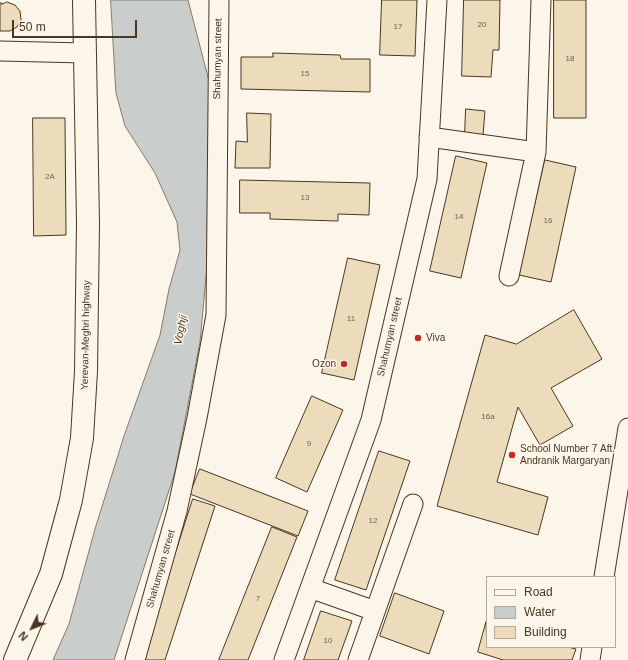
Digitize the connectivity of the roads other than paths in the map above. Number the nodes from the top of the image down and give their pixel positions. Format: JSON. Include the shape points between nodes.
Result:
{"nodes":[{"id":1,"x":84,"y":0,"type":"edge"},
{"id":2,"x":219,"y":0,"type":"edge"},
{"id":3,"x":437,"y":0,"type":"edge"},
{"id":4,"x":541,"y":0,"type":"edge"},
{"id":5,"x":0,"y":51,"type":"edge"},
{"id":6,"x":84,"y":53,"type":"junction"},
{"id":7,"x":429,"y":137,"type":"junction"},
{"id":8,"x":536,"y":152,"type":"junction"},
{"id":9,"x":509,"y":276,"type":"dead end"},
{"id":10,"x":628,"y":428,"type":"edge"},
{"id":11,"x":413,"y":504,"type":"dead end"},
{"id":12,"x":604,"y":576,"type":"edge"},
{"id":13,"x":310,"y":588,"type":"junction"},
{"id":14,"x":375,"y":611,"type":"junction"},
{"id":15,"x":592,"y":648,"type":"edge"},
{"id":16,"x":15,"y":660,"type":"edge"},
{"id":17,"x":135,"y":660,"type":"edge"},
{"id":18,"x":284,"y":660,"type":"edge"},
{"id":19,"x":358,"y":660,"type":"edge"},
{"id":20,"x":590,"y":660,"type":"edge"}],
"edges":[{"from":1,"to":6,"type":"highway","name":"Yerevan-Meghri highway"},
{"from":2,"to":17,"type":"street","name":"Shahumyan street","via":[[216,315],[177,511]]},
{"from":3,"to":7,"type":"street","name":"Shahumyan street"},
{"from":4,"to":8,"type":"street"},
{"from":5,"to":6,"type":"street"},
{"from":6,"to":16,"type":"highway","name":"Yerevan-Meghri highway","via":[[88,223],[86,371],[82,438],[71,500],[51,574]]},
{"from":7,"to":8,"type":"street"},
{"from":7,"to":13,"type":"street","name":"Shahumyan street","via":[[427,179],[371,420]]},
{"from":8,"to":9,"type":"street"},
{"from":10,"to":12,"type":"street"},
{"from":11,"to":14,"type":"street"},
{"from":13,"to":14,"type":"street"},
{"from":13,"to":18,"type":"street","name":"Shahumyan street"},
{"from":14,"to":19,"type":"street"},
{"from":15,"to":20,"type":"street"}]}
